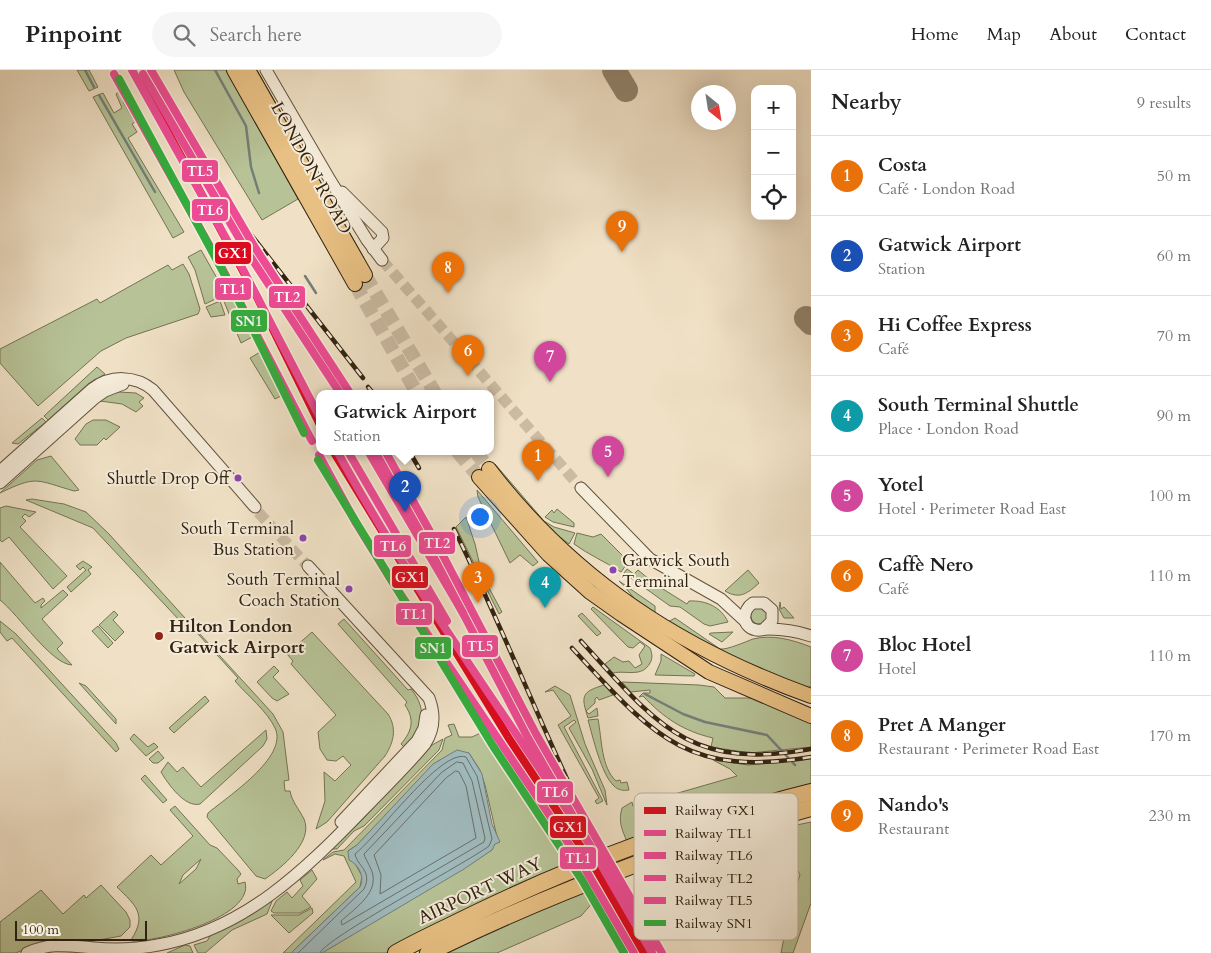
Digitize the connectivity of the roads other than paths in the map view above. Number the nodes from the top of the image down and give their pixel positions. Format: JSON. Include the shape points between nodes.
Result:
{"nodes":[{"id":1,"x":234,"y":70,"type":"edge"},
{"id":2,"x":248,"y":70,"type":"edge"},
{"id":3,"x":266,"y":70,"type":"edge"},
{"id":4,"x":330,"y":180,"type":"junction"},
{"id":5,"x":373,"y":249,"type":"junction"},
{"id":6,"x":382,"y":260,"type":"tunnel mouth"},
{"id":7,"x":123,"y":384,"type":"dead end"},
{"id":8,"x":0,"y":471,"type":"edge"},
{"id":9,"x":0,"y":483,"type":"edge"},
{"id":10,"x":581,"y":488,"type":"tunnel mouth"},
{"id":11,"x":255,"y":507,"type":"tunnel mouth"},
{"id":12,"x":308,"y":566,"type":"tunnel mouth"},
{"id":13,"x":721,"y":599,"type":"junction"},
{"id":14,"x":751,"y":604,"type":"junction"},
{"id":15,"x":773,"y":613,"type":"junction"},
{"id":16,"x":746,"y":622,"type":"junction"},
{"id":17,"x":764,"y":629,"type":"junction"},
{"id":18,"x":806,"y":634,"type":"edge"},
{"id":19,"x":811,"y":696,"type":"edge"},
{"id":20,"x":426,"y":709,"type":"dead end"},
{"id":21,"x":811,"y":716,"type":"edge"},
{"id":22,"x":811,"y":792,"type":"edge"},
{"id":23,"x":798,"y":795,"type":"edge"},
{"id":24,"x":811,"y":808,"type":"edge"},
{"id":25,"x":798,"y":811,"type":"edge"},
{"id":26,"x":811,"y":817,"type":"edge"},
{"id":27,"x":798,"y":818,"type":"edge"},
{"id":28,"x":634,"y":855,"type":"edge"},
{"id":29,"x":588,"y":873,"type":"junction"},
{"id":30,"x":297,"y":874,"type":"junction"},
{"id":31,"x":27,"y":953,"type":"edge"},
{"id":32,"x":396,"y":953,"type":"edge"},
{"id":33,"x":428,"y":953,"type":"edge"}],
"edges":[{"from":1,"to":2,"type":"main road","name":"LONDON ROAD","via":[[360,280]]},
{"from":3,"to":4,"type":"street"},
{"from":4,"to":5,"type":"street"},
{"from":4,"to":5,"type":"street","via":[[382,232],[383,239]]},
{"from":5,"to":6,"type":"street"},
{"from":7,"to":9,"type":"street","via":[[105,391]]},
{"from":8,"to":11,"type":"street","via":[[96,385],[124,378],[146,385]]},
{"from":10,"to":13,"type":"street","via":[[650,559]]},
{"from":12,"to":30,"type":"street","via":[[425,692],[433,715],[430,735],[420,750]]},
{"from":13,"to":14,"type":"street"},
{"from":13,"to":16,"type":"street"},
{"from":14,"to":15,"type":"street","via":[[764,603]]},
{"from":14,"to":16,"type":"street","via":[[745,612]]},
{"from":15,"to":17,"type":"street","via":[[772,622]]},
{"from":15,"to":18,"type":"street"},
{"from":16,"to":17,"type":"street","via":[[755,630]]},
{"from":17,"to":18,"type":"street"},
{"from":19,"to":21,"type":"main road","via":[[719,659],[634,608],[596,581],[484,473],[535,542],[590,592],[709,672]]},
{"from":20,"to":30,"type":"street","via":[[422,734]]},
{"from":22,"to":23,"type":"highway","name":"AIRPORT WAY"},
{"from":24,"to":25,"type":"highway","name":"AIRPORT WAY"},
{"from":26,"to":27,"type":"highway"},
{"from":28,"to":29,"type":"highway","name":"AIRPORT WAY"},
{"from":29,"to":32,"type":"highway","name":"AIRPORT WAY","via":[[501,901]]},
{"from":29,"to":33,"type":"highway","name":"AIRPORT WAY"},
{"from":30,"to":31,"type":"street","via":[[265,900],[227,923],[177,941],[117,948],[56,944]]}]}
